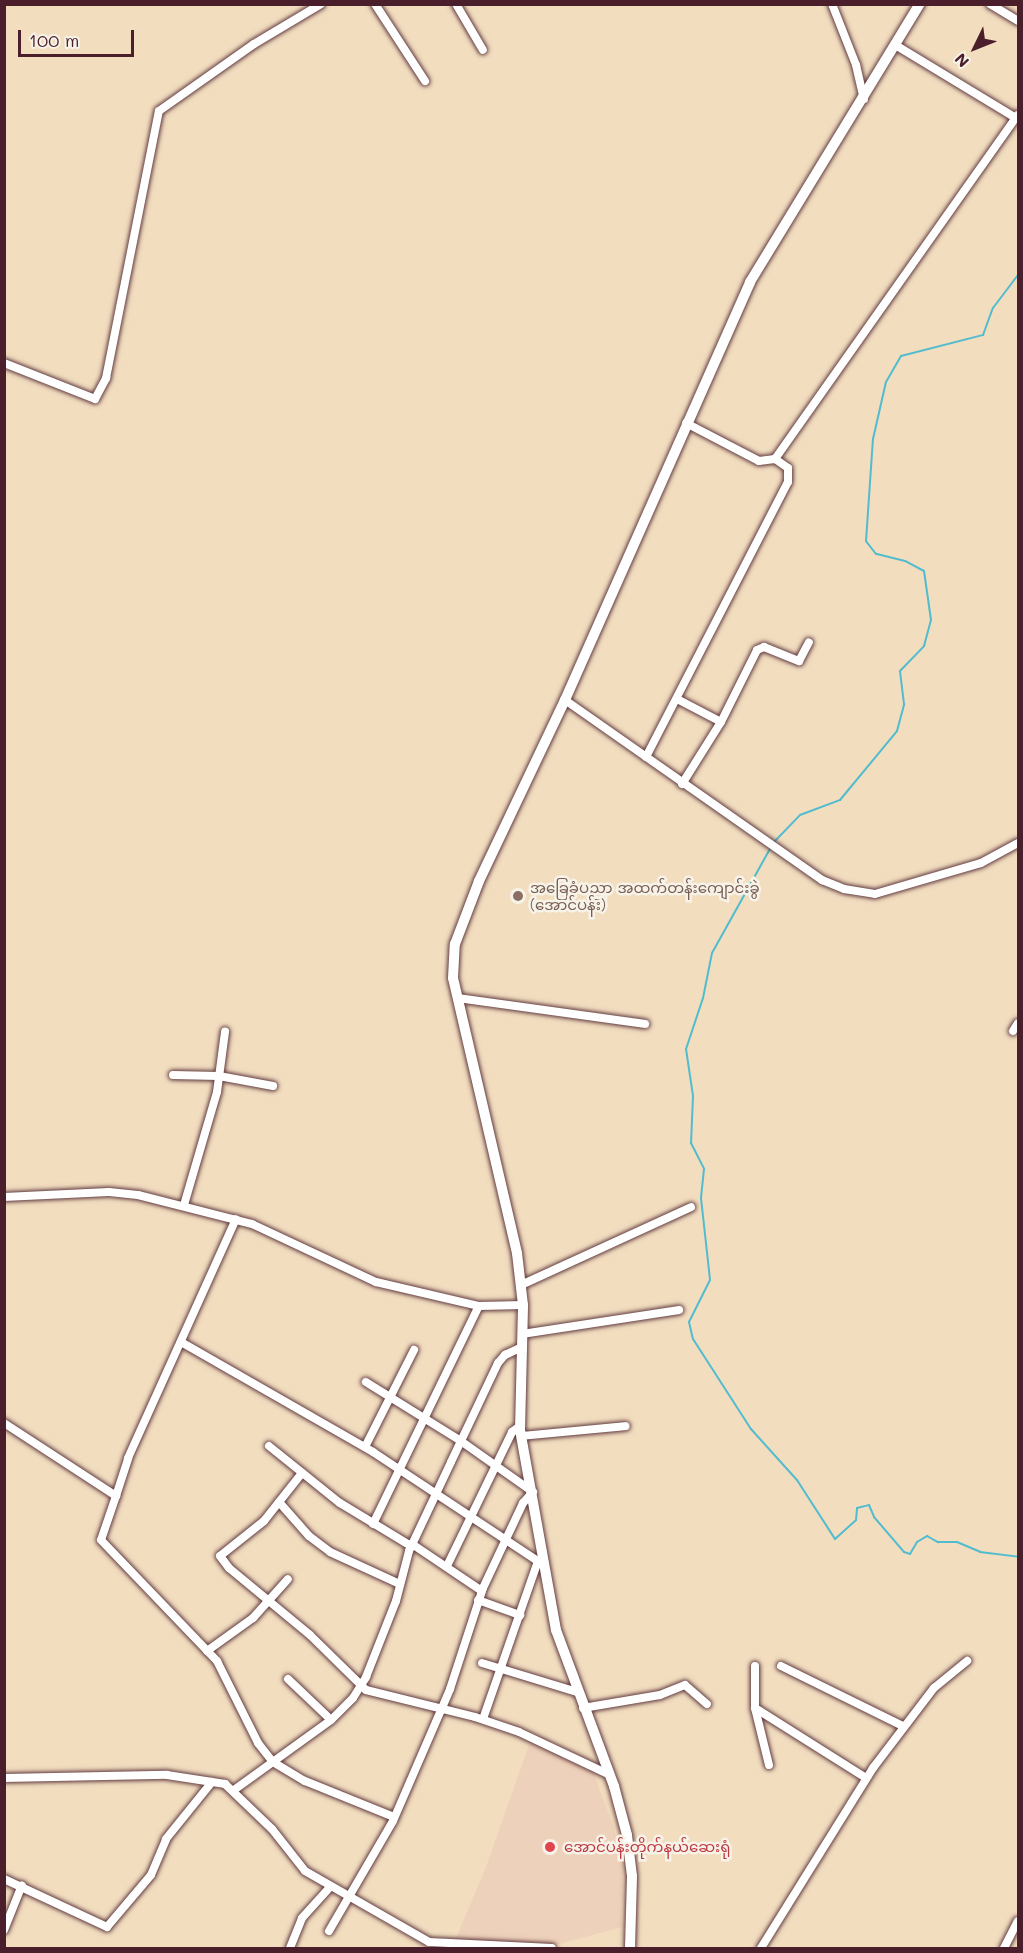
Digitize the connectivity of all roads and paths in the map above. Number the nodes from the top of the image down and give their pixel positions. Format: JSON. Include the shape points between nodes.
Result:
{"nodes":[{"id":1,"x":321,"y":4,"type":"edge"},
{"id":2,"x":375,"y":4,"type":"edge"},
{"id":3,"x":456,"y":4,"type":"edge"},
{"id":4,"x":832,"y":4,"type":"edge"},
{"id":5,"x":920,"y":4,"type":"edge"},
{"id":6,"x":990,"y":4,"type":"edge"},
{"id":7,"x":1018,"y":21,"type":"edge"},
{"id":8,"x":897,"y":46,"type":"junction"},
{"id":9,"x":483,"y":50,"type":"dead end"},
{"id":10,"x":424,"y":81,"type":"dead end"},
{"id":11,"x":864,"y":99,"type":"junction"},
{"id":12,"x":1017,"y":116,"type":"edge"},
{"id":13,"x":4,"y":363,"type":"edge"},
{"id":14,"x":686,"y":423,"type":"junction"},
{"id":15,"x":775,"y":459,"type":"junction"},
{"id":16,"x":809,"y":642,"type":"dead end"},
{"id":17,"x":565,"y":700,"type":"junction"},
{"id":18,"x":679,"y":700,"type":"junction"},
{"id":19,"x":721,"y":723,"type":"junction"},
{"id":20,"x":646,"y":757,"type":"junction"},
{"id":21,"x":682,"y":783,"type":"junction"},
{"id":22,"x":1018,"y":843,"type":"edge"},
{"id":23,"x":458,"y":998,"type":"junction"},
{"id":24,"x":1018,"y":1023,"type":"edge"},
{"id":25,"x":645,"y":1024,"type":"dead end"},
{"id":26,"x":1012,"y":1031,"type":"dead end"},
{"id":27,"x":225,"y":1032,"type":"dead end"},
{"id":28,"x":173,"y":1075,"type":"dead end"},
{"id":29,"x":219,"y":1077,"type":"junction"},
{"id":30,"x":273,"y":1086,"type":"dead end"},
{"id":31,"x":4,"y":1197,"type":"edge"},
{"id":32,"x":184,"y":1205,"type":"junction"},
{"id":33,"x":691,"y":1207,"type":"dead end"},
{"id":34,"x":236,"y":1219,"type":"junction"},
{"id":35,"x":521,"y":1286,"type":"junction"},
{"id":36,"x":523,"y":1305,"type":"junction"},
{"id":37,"x":479,"y":1306,"type":"junction"},
{"id":38,"x":680,"y":1310,"type":"dead end"},
{"id":39,"x":522,"y":1334,"type":"junction"},
{"id":40,"x":181,"y":1342,"type":"junction"},
{"id":41,"x":522,"y":1347,"type":"junction"},
{"id":42,"x":414,"y":1350,"type":"dead end"},
{"id":43,"x":366,"y":1382,"type":"dead end"},
{"id":44,"x":390,"y":1396,"type":"junction"},
{"id":45,"x":427,"y":1418,"type":"junction"},
{"id":46,"x":4,"y":1422,"type":"edge"},
{"id":47,"x":626,"y":1426,"type":"dead end"},
{"id":48,"x":521,"y":1431,"type":"junction"},
{"id":49,"x":461,"y":1441,"type":"junction"},
{"id":50,"x":269,"y":1446,"type":"dead end"},
{"id":51,"x":365,"y":1447,"type":"junction"},
{"id":52,"x":495,"y":1467,"type":"junction"},
{"id":53,"x":401,"y":1470,"type":"junction"},
{"id":54,"x":302,"y":1473,"type":"junction"},
{"id":55,"x":436,"y":1492,"type":"junction"},
{"id":56,"x":533,"y":1492,"type":"junction"},
{"id":57,"x":116,"y":1496,"type":"junction"},
{"id":58,"x":279,"y":1502,"type":"junction"},
{"id":59,"x":471,"y":1516,"type":"junction"},
{"id":60,"x":373,"y":1524,"type":"junction"},
{"id":61,"x":505,"y":1540,"type":"junction"},
{"id":62,"x":411,"y":1545,"type":"junction"},
{"id":63,"x":541,"y":1563,"type":"junction"},
{"id":64,"x":447,"y":1566,"type":"junction"},
{"id":65,"x":288,"y":1579,"type":"dead end"},
{"id":66,"x":400,"y":1584,"type":"junction"},
{"id":67,"x":482,"y":1591,"type":"junction"},
{"id":68,"x":478,"y":1600,"type":"junction"},
{"id":69,"x":270,"y":1603,"type":"junction"},
{"id":70,"x":520,"y":1615,"type":"junction"},
{"id":71,"x":207,"y":1651,"type":"junction"},
{"id":72,"x":967,"y":1661,"type":"dead end"},
{"id":73,"x":482,"y":1663,"type":"dead end"},
{"id":74,"x":755,"y":1666,"type":"dead end"},
{"id":75,"x":781,"y":1666,"type":"dead end"},
{"id":76,"x":501,"y":1669,"type":"junction"},
{"id":77,"x":288,"y":1679,"type":"dead end"},
{"id":78,"x":360,"y":1686,"type":"junction"},
{"id":79,"x":577,"y":1692,"type":"junction"},
{"id":80,"x":707,"y":1704,"type":"dead end"},
{"id":81,"x":583,"y":1708,"type":"junction"},
{"id":82,"x":755,"y":1708,"type":"junction"},
{"id":83,"x":441,"y":1709,"type":"junction"},
{"id":84,"x":483,"y":1719,"type":"junction"},
{"id":85,"x":330,"y":1720,"type":"junction"},
{"id":86,"x":903,"y":1726,"type":"junction"},
{"id":87,"x":273,"y":1762,"type":"junction"},
{"id":88,"x":769,"y":1765,"type":"dead end"},
{"id":89,"x":610,"y":1775,"type":"junction"},
{"id":90,"x":4,"y":1778,"type":"edge"},
{"id":91,"x":866,"y":1778,"type":"junction"},
{"id":92,"x":212,"y":1782,"type":"junction"},
{"id":93,"x":234,"y":1790,"type":"junction"},
{"id":94,"x":394,"y":1817,"type":"junction"},
{"id":95,"x":4,"y":1879,"type":"edge"},
{"id":96,"x":22,"y":1885,"type":"junction"},
{"id":97,"x":330,"y":1887,"type":"junction"},
{"id":98,"x":349,"y":1898,"type":"junction"},
{"id":99,"x":1018,"y":1922,"type":"edge"},
{"id":100,"x":4,"y":1930,"type":"edge"},
{"id":101,"x":329,"y":1931,"type":"dead end"},
{"id":102,"x":290,"y":1948,"type":"edge"},
{"id":103,"x":552,"y":1948,"type":"edge"},
{"id":104,"x":630,"y":1948,"type":"edge"},
{"id":105,"x":761,"y":1948,"type":"edge"},
{"id":106,"x":1004,"y":1948,"type":"edge"}],
"edges":[{"from":1,"to":13,"type":"street","via":[[254,44],[159,111],[106,378],[95,399]]},
{"from":2,"to":10,"type":"street"},
{"from":3,"to":9,"type":"street"},
{"from":4,"to":11,"type":"street","via":[[856,65]]},
{"from":5,"to":8,"type":"main road"},
{"from":6,"to":7,"type":"street"},
{"from":8,"to":11,"type":"main road"},
{"from":8,"to":12,"type":"street"},
{"from":11,"to":14,"type":"main road","via":[[750,282]]},
{"from":12,"to":15,"type":"street"},
{"from":14,"to":15,"type":"street","via":[[759,461]]},
{"from":14,"to":17,"type":"main road"},
{"from":15,"to":18,"type":"street","via":[[788,468],[788,482]]},
{"from":16,"to":19,"type":"street","via":[[799,661],[764,647],[758,650]]},
{"from":17,"to":20,"type":"street"},
{"from":17,"to":23,"type":"main road","via":[[459,928],[453,957]]},
{"from":18,"to":19,"type":"street"},
{"from":18,"to":20,"type":"street"},
{"from":19,"to":21,"type":"street"},
{"from":20,"to":21,"type":"street"},
{"from":21,"to":22,"type":"street","via":[[822,880],[844,889],[875,894],[981,863]]},
{"from":23,"to":25,"type":"street"},
{"from":23,"to":35,"type":"main road","via":[[504,1186]]},
{"from":24,"to":26,"type":"street"},
{"from":27,"to":29,"type":"street"},
{"from":28,"to":29,"type":"street"},
{"from":29,"to":30,"type":"street"},
{"from":29,"to":32,"type":"street","via":[[203,1149]]},
{"from":31,"to":32,"type":"street","via":[[109,1192]]},
{"from":32,"to":34,"type":"street"},
{"from":33,"to":35,"type":"street"},
{"from":34,"to":37,"type":"street","via":[[376,1282]]},
{"from":34,"to":40,"type":"street"},
{"from":35,"to":36,"type":"main road"},
{"from":36,"to":37,"type":"street"},
{"from":36,"to":39,"type":"main road"},
{"from":37,"to":45,"type":"street"},
{"from":38,"to":39,"type":"street"},
{"from":39,"to":41,"type":"main road"},
{"from":40,"to":51,"type":"street"},
{"from":40,"to":57,"type":"street","via":[[128,1458]]},
{"from":41,"to":48,"type":"main road"},
{"from":41,"to":49,"type":"street","via":[[498,1363]]},
{"from":42,"to":44,"type":"street"},
{"from":43,"to":44,"type":"street"},
{"from":44,"to":45,"type":"street"},
{"from":44,"to":51,"type":"street"},
{"from":45,"to":49,"type":"street"},
{"from":45,"to":53,"type":"street"},
{"from":46,"to":57,"type":"street"},
{"from":47,"to":48,"type":"street"},
{"from":48,"to":52,"type":"street","via":[[512,1432]]},
{"from":48,"to":56,"type":"main road"},
{"from":49,"to":52,"type":"street"},
{"from":49,"to":55,"type":"street"},
{"from":50,"to":54,"type":"street"},
{"from":51,"to":53,"type":"street"},
{"from":52,"to":56,"type":"street"},
{"from":52,"to":59,"type":"street"},
{"from":53,"to":55,"type":"street"},
{"from":53,"to":60,"type":"street"},
{"from":54,"to":58,"type":"street"},
{"from":54,"to":60,"type":"street"},
{"from":55,"to":59,"type":"street"},
{"from":55,"to":62,"type":"street"},
{"from":56,"to":61,"type":"street","via":[[523,1503]]},
{"from":56,"to":63,"type":"main road"},
{"from":57,"to":71,"type":"street","via":[[101,1539]]},
{"from":58,"to":66,"type":"street","via":[[309,1536],[330,1552]]},
{"from":58,"to":69,"type":"street","via":[[264,1521],[220,1556]]},
{"from":59,"to":61,"type":"street"},
{"from":59,"to":64,"type":"street"},
{"from":60,"to":62,"type":"street"},
{"from":61,"to":63,"type":"street"},
{"from":61,"to":67,"type":"street"},
{"from":62,"to":64,"type":"street"},
{"from":62,"to":66,"type":"street"},
{"from":63,"to":70,"type":"street"},
{"from":63,"to":79,"type":"main road","via":[[556,1630]]},
{"from":64,"to":67,"type":"street"},
{"from":65,"to":69,"type":"street"},
{"from":66,"to":78,"type":"street"},
{"from":67,"to":68,"type":"street"},
{"from":68,"to":70,"type":"street"},
{"from":68,"to":83,"type":"street","via":[[469,1640]]},
{"from":69,"to":71,"type":"street"},
{"from":69,"to":78,"type":"street","via":[[310,1635]]},
{"from":70,"to":76,"type":"street"},
{"from":71,"to":87,"type":"street","via":[[217,1661],[258,1743]]},
{"from":72,"to":86,"type":"street","via":[[934,1688]]},
{"from":73,"to":76,"type":"street"},
{"from":74,"to":82,"type":"street"},
{"from":75,"to":86,"type":"street"},
{"from":76,"to":79,"type":"street"},
{"from":76,"to":84,"type":"street"},
{"from":77,"to":85,"type":"street"},
{"from":78,"to":83,"type":"street"},
{"from":78,"to":85,"type":"street"},
{"from":79,"to":81,"type":"main road"},
{"from":80,"to":81,"type":"street","via":[[685,1685],[660,1695]]},
{"from":81,"to":89,"type":"main road"},
{"from":82,"to":88,"type":"street"},
{"from":82,"to":91,"type":"street"},
{"from":83,"to":84,"type":"street"},
{"from":83,"to":94,"type":"street"},
{"from":84,"to":89,"type":"street","via":[[567,1752]]},
{"from":85,"to":87,"type":"street"},
{"from":86,"to":91,"type":"street"},
{"from":87,"to":93,"type":"street"},
{"from":87,"to":94,"type":"street","via":[[305,1781]]},
{"from":89,"to":104,"type":"main road","via":[[627,1834]]},
{"from":90,"to":92,"type":"street","via":[[167,1776]]},
{"from":91,"to":105,"type":"street"},
{"from":92,"to":93,"type":"street"},
{"from":92,"to":96,"type":"street","via":[[166,1839],[151,1875],[107,1927]]},
{"from":93,"to":97,"type":"street","via":[[305,1870]]},
{"from":94,"to":98,"type":"street"},
{"from":95,"to":96,"type":"street"},
{"from":96,"to":100,"type":"street"},
{"from":97,"to":98,"type":"street"},
{"from":97,"to":102,"type":"street","via":[[302,1918]]},
{"from":98,"to":101,"type":"street"},
{"from":98,"to":103,"type":"street","via":[[436,1944]]},
{"from":99,"to":106,"type":"street"}]}
